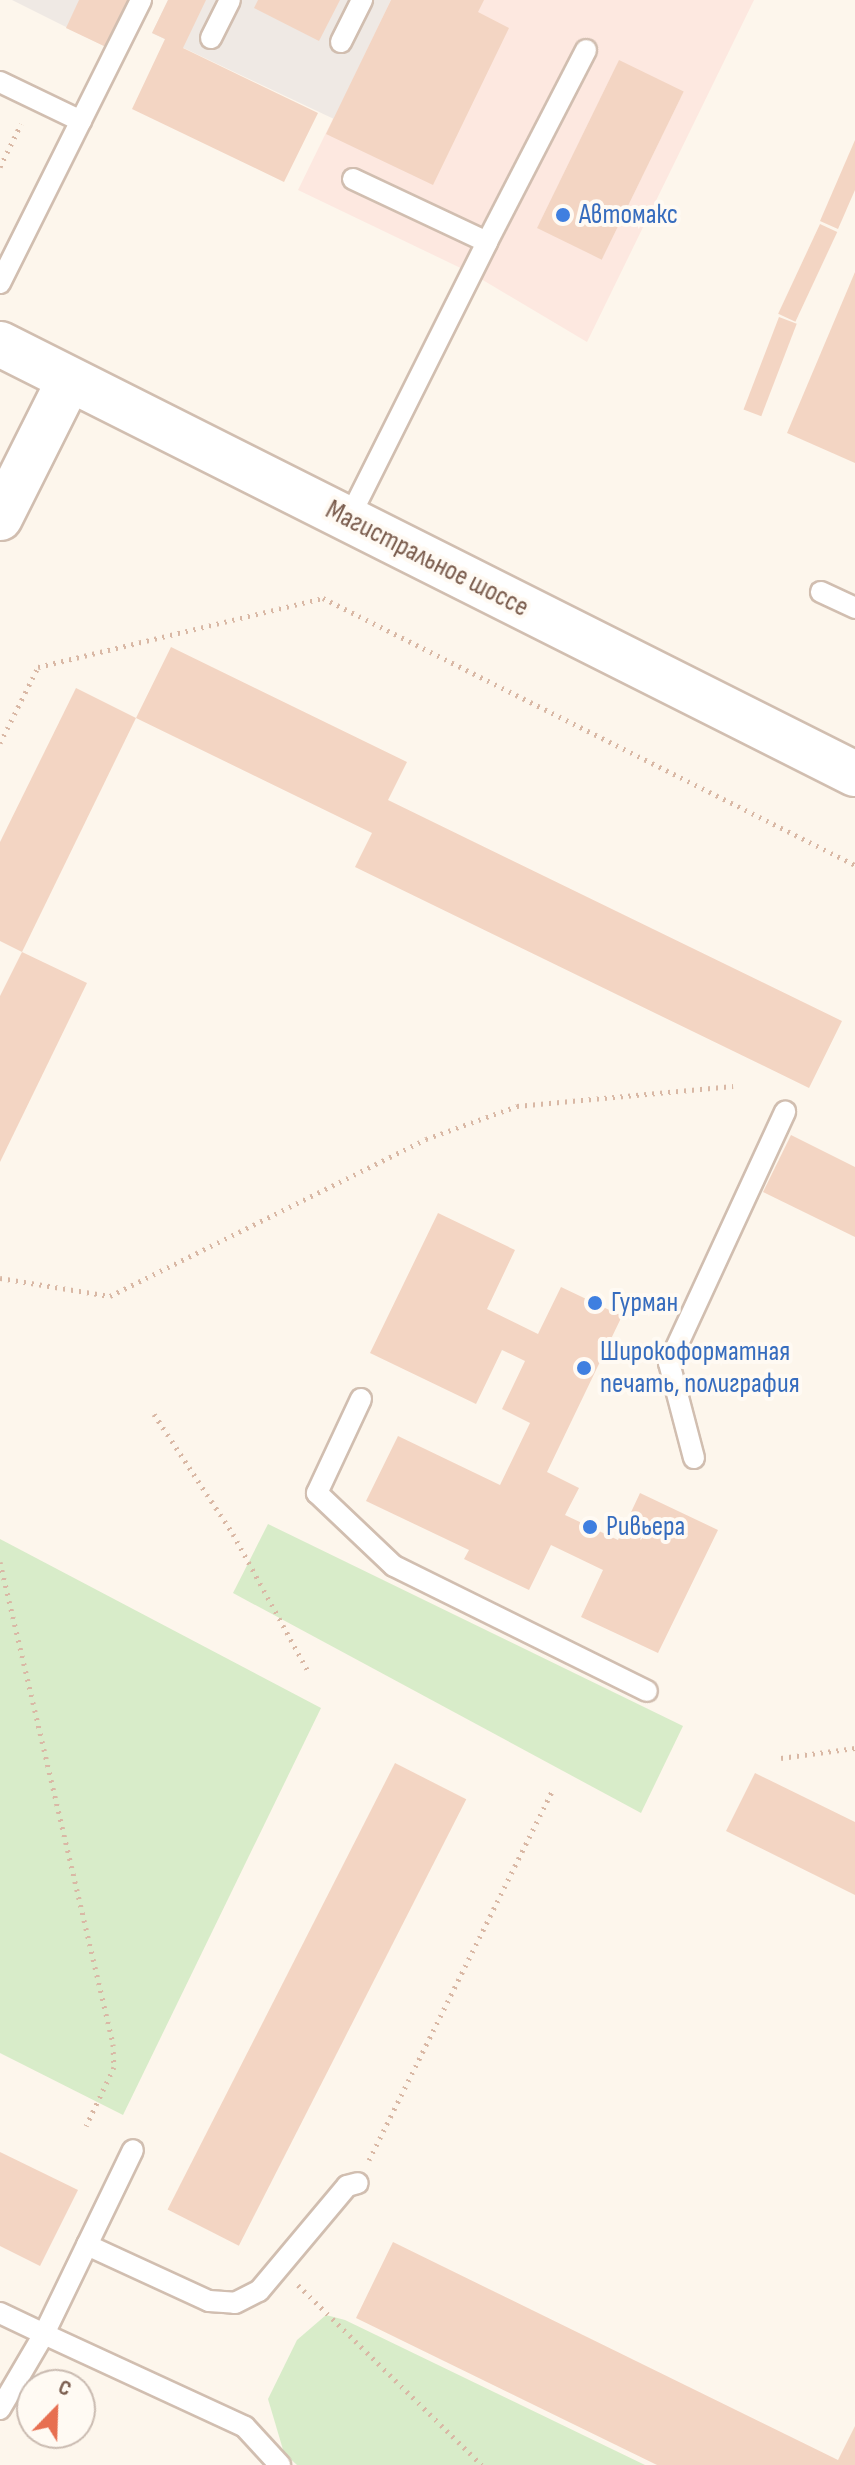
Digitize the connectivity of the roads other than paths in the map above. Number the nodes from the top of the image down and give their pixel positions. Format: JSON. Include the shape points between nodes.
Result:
{"nodes":[{"id":1,"x":141,"y":0,"type":"edge"},
{"id":2,"x":230,"y":0,"type":"edge"},
{"id":3,"x":362,"y":0,"type":"edge"},
{"id":4,"x":211,"y":38,"type":"dead end"},
{"id":5,"x":341,"y":42,"type":"dead end"},
{"id":6,"x":586,"y":50,"type":"dead end"},
{"id":7,"x":0,"y":82,"type":"edge"},
{"id":8,"x":81,"y":121,"type":"junction"},
{"id":9,"x":353,"y":179,"type":"dead end"},
{"id":10,"x":487,"y":242,"type":"junction"},
{"id":11,"x":0,"y":283,"type":"edge"},
{"id":12,"x":0,"y":344,"type":"edge"},
{"id":13,"x":69,"y":380,"type":"junction"},
{"id":14,"x":0,"y":518,"type":"edge"},
{"id":15,"x":348,"y":520,"type":"junction"},
{"id":16,"x":821,"y":592,"type":"dead end"},
{"id":17,"x":855,"y":608,"type":"edge"},
{"id":18,"x":855,"y":774,"type":"edge"},
{"id":19,"x":785,"y":1112,"type":"dead end"},
{"id":20,"x":361,"y":1399,"type":"dead end"},
{"id":21,"x":694,"y":1458,"type":"dead end"},
{"id":22,"x":647,"y":1691,"type":"dead end"},
{"id":23,"x":133,"y":2150,"type":"dead end"},
{"id":24,"x":358,"y":2183,"type":"road end"},
{"id":25,"x":87,"y":2245,"type":"junction"},
{"id":26,"x":0,"y":2313,"type":"edge"},
{"id":27,"x":44,"y":2334,"type":"junction"},
{"id":28,"x":0,"y":2409,"type":"edge"},
{"id":29,"x":280,"y":2465,"type":"edge"}],
"edges":[{"from":1,"to":8,"type":"lane"},
{"from":2,"to":4,"type":"lane"},
{"from":3,"to":5,"type":"lane"},
{"from":6,"to":10,"type":"lane"},
{"from":7,"to":8,"type":"lane"},
{"from":8,"to":11,"type":"lane"},
{"from":9,"to":10,"type":"lane"},
{"from":10,"to":15,"type":"lane"},
{"from":12,"to":13,"type":"main road","name":"Магистральное шоссе"},
{"from":13,"to":14,"type":"main road"},
{"from":13,"to":15,"type":"main road","name":"Магистральное шоссе"},
{"from":15,"to":18,"type":"main road","name":"Магистральное шоссе"},
{"from":16,"to":17,"type":"lane"},
{"from":19,"to":21,"type":"lane","via":[[669,1363]]},
{"from":20,"to":22,"type":"lane","via":[[317,1493],[394,1566]]},
{"from":23,"to":25,"type":"lane"},
{"from":24,"to":25,"type":"lane","via":[[347,2186],[259,2291],[235,2303],[209,2301]]},
{"from":25,"to":27,"type":"lane"},
{"from":26,"to":27,"type":"lane"},
{"from":27,"to":28,"type":"lane"},
{"from":27,"to":29,"type":"lane","via":[[245,2427]]}]}
